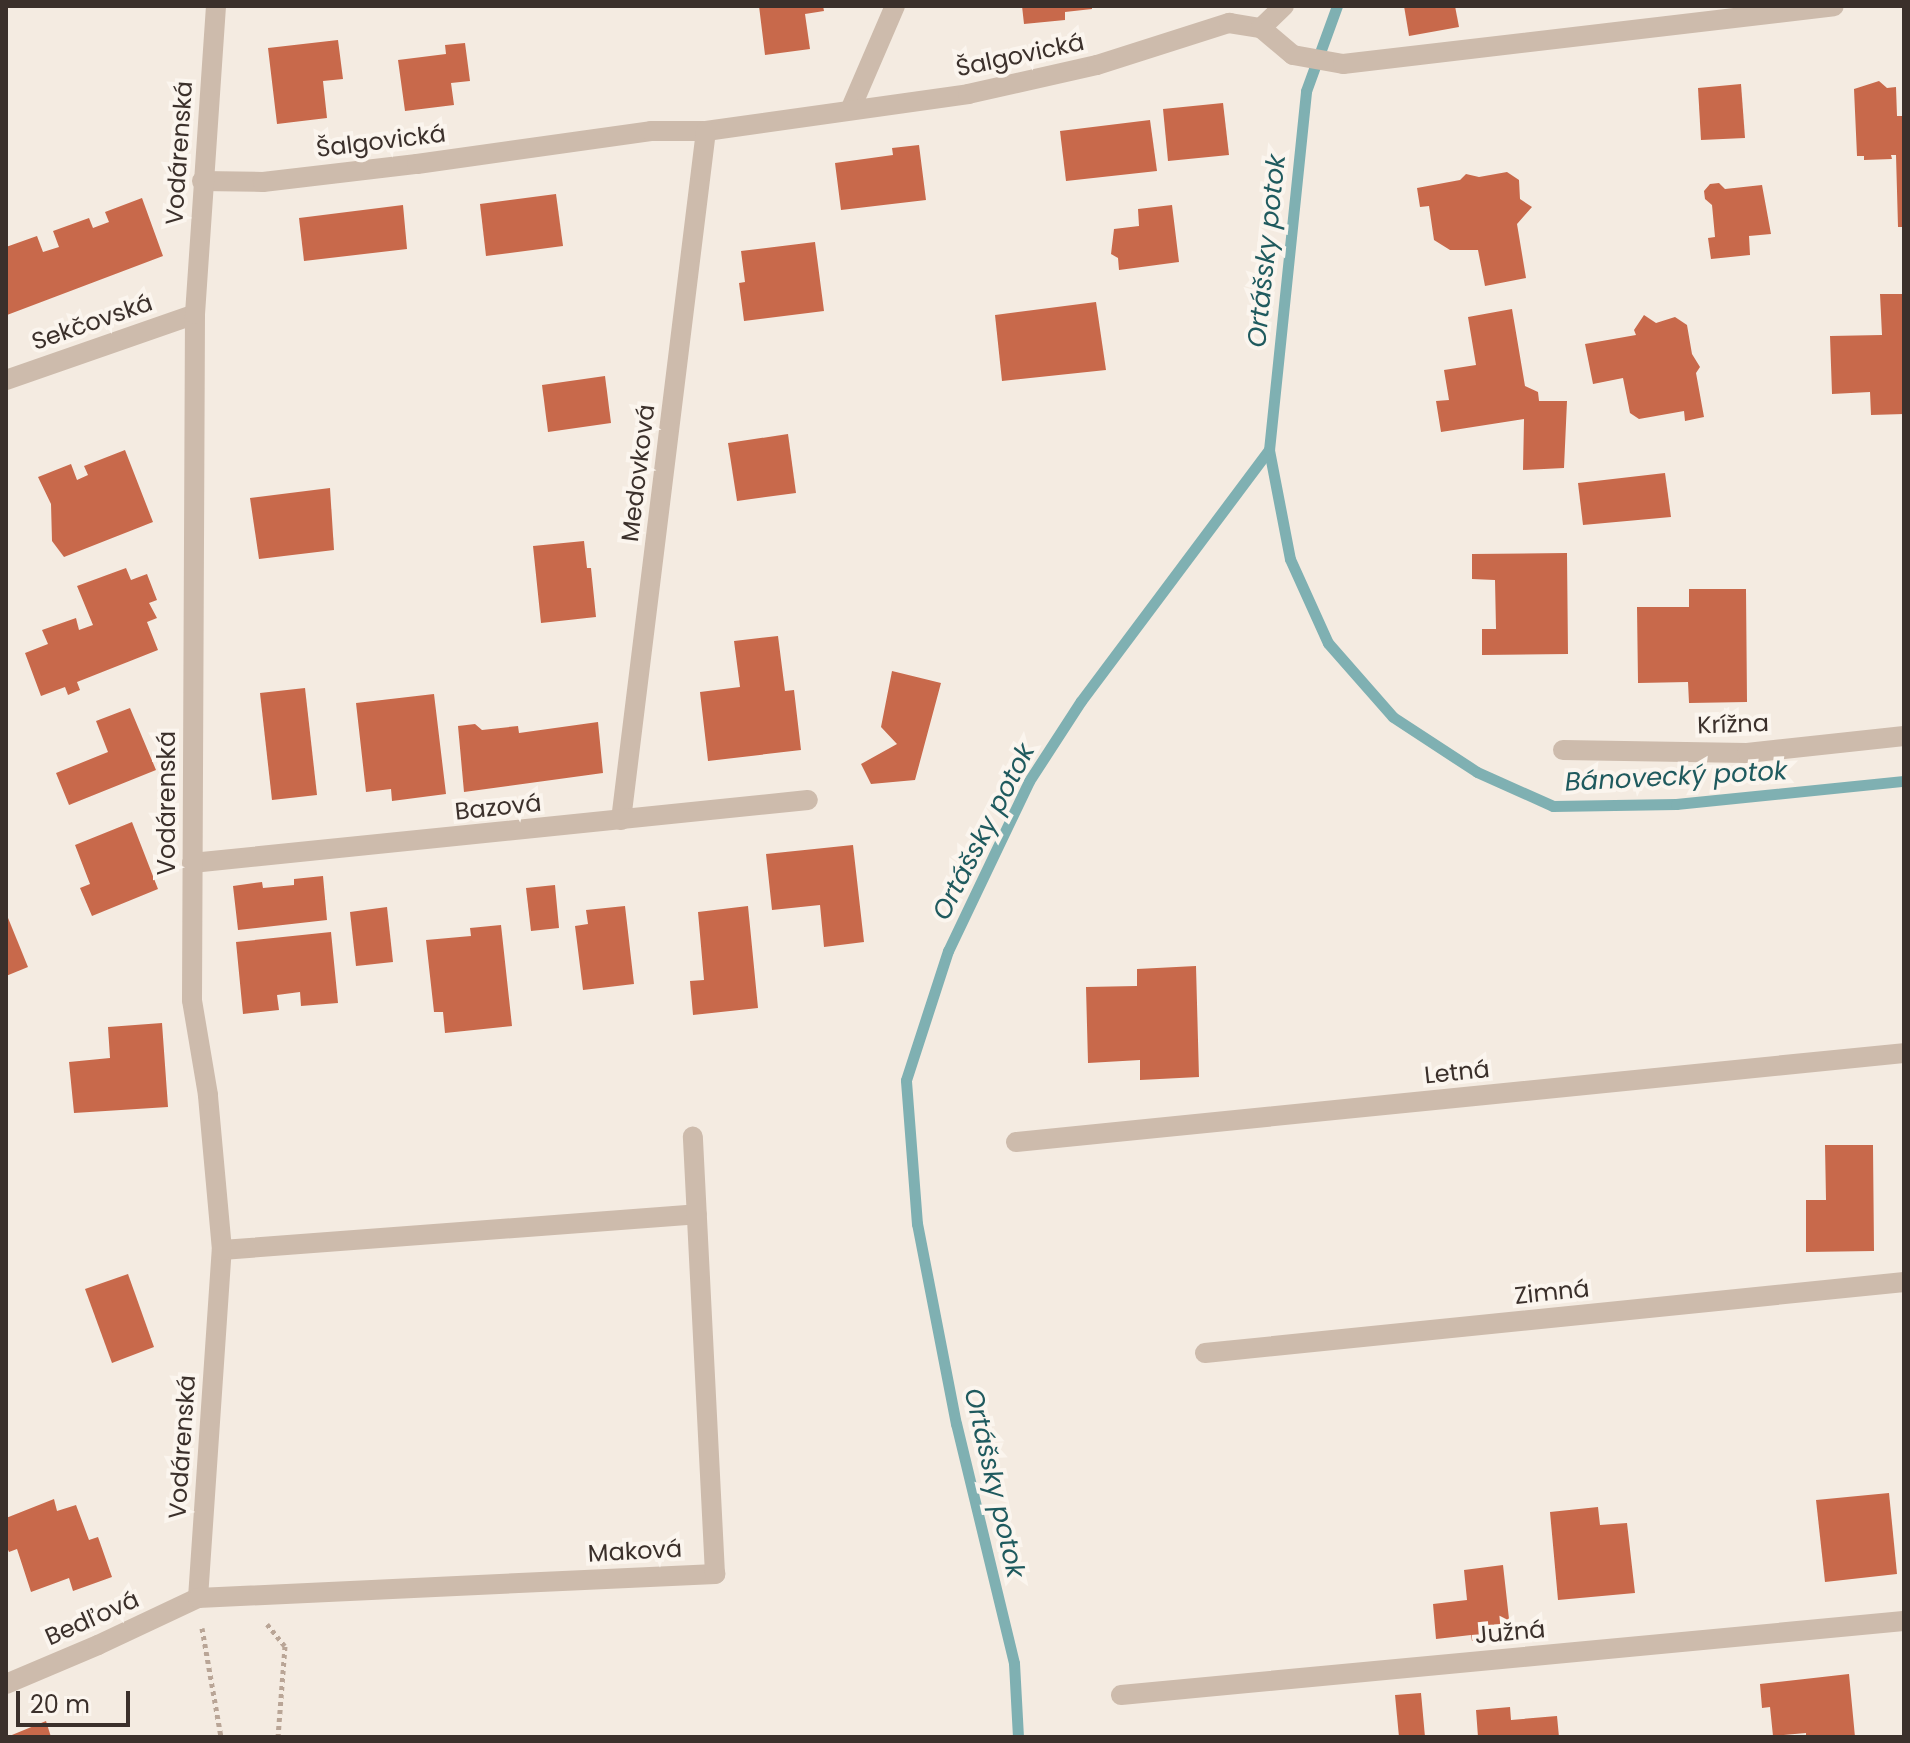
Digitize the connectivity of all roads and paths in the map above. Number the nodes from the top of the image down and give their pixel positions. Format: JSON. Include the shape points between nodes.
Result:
{"nodes":[{"id":1,"x":216,"y":6,"type":"edge"},
{"id":2,"x":895,"y":6,"type":"edge"},
{"id":3,"x":1284,"y":6,"type":"edge"},
{"id":4,"x":1834,"y":6,"type":"edge"},
{"id":5,"x":1261,"y":28,"type":"junction"},
{"id":6,"x":851,"y":108,"type":"junction"},
{"id":7,"x":706,"y":131,"type":"junction"},
{"id":8,"x":202,"y":181,"type":"junction"},
{"id":9,"x":195,"y":314,"type":"junction"},
{"id":10,"x":6,"y":380,"type":"edge"},
{"id":11,"x":1904,"y":736,"type":"edge"},
{"id":12,"x":1563,"y":750,"type":"dead end"},
{"id":13,"x":808,"y":800,"type":"dead end"},
{"id":14,"x":621,"y":820,"type":"junction"},
{"id":15,"x":192,"y":863,"type":"junction"},
{"id":16,"x":1904,"y":1053,"type":"edge"},
{"id":17,"x":693,"y":1137,"type":"dead end"},
{"id":18,"x":1016,"y":1142,"type":"dead end"},
{"id":19,"x":697,"y":1214,"type":"junction"},
{"id":20,"x":222,"y":1250,"type":"junction"},
{"id":21,"x":1904,"y":1282,"type":"edge"},
{"id":22,"x":1205,"y":1353,"type":"dead end"},
{"id":23,"x":198,"y":1598,"type":"junction"},
{"id":24,"x":259,"y":1614,"type":"dead end"},
{"id":25,"x":1904,"y":1621,"type":"edge"},
{"id":26,"x":6,"y":1684,"type":"edge"},
{"id":27,"x":1121,"y":1695,"type":"dead end"},
{"id":28,"x":221,"y":1737,"type":"edge"},
{"id":29,"x":278,"y":1737,"type":"edge"}],
"edges":[{"from":1,"to":8,"type":"street","name":"Vodárenská"},
{"from":2,"to":6,"type":"street"},
{"from":3,"to":5,"type":"street"},
{"from":4,"to":5,"type":"street","via":[[1343,64],[1293,55]]},
{"from":5,"to":6,"type":"street","name":"Šalgovická","via":[[1229,23],[1097,65],[968,94]]},
{"from":6,"to":7,"type":"street","name":"Šalgovická"},
{"from":7,"to":8,"type":"street","name":"Šalgovická","via":[[651,131],[263,182]]},
{"from":7,"to":14,"type":"street","name":"Medovková"},
{"from":8,"to":9,"type":"street","name":"Vodárenská"},
{"from":9,"to":10,"type":"street","name":"Sekčovská"},
{"from":9,"to":15,"type":"street","name":"Vodárenská"},
{"from":11,"to":12,"type":"street","name":"Krížna","via":[[1747,753]]},
{"from":13,"to":14,"type":"street","name":"Bazová"},
{"from":14,"to":15,"type":"street","name":"Bazová"},
{"from":15,"to":20,"type":"street","name":"Vodárenská","via":[[192,1000],[208,1095]]},
{"from":16,"to":18,"type":"street","name":"Letná"},
{"from":17,"to":19,"type":"street","name":"Maková"},
{"from":19,"to":20,"type":"street"},
{"from":19,"to":23,"type":"street","name":"Maková","via":[[715,1574]]},
{"from":20,"to":23,"type":"street","name":"Vodárenská"},
{"from":21,"to":22,"type":"street","name":"Zimná"},
{"from":23,"to":26,"type":"street","name":"Bedľová"},
{"from":23,"to":28,"type":"path"},
{"from":24,"to":29,"type":"path","via":[[285,1646]]},
{"from":25,"to":27,"type":"street","name":"Južná"}]}
